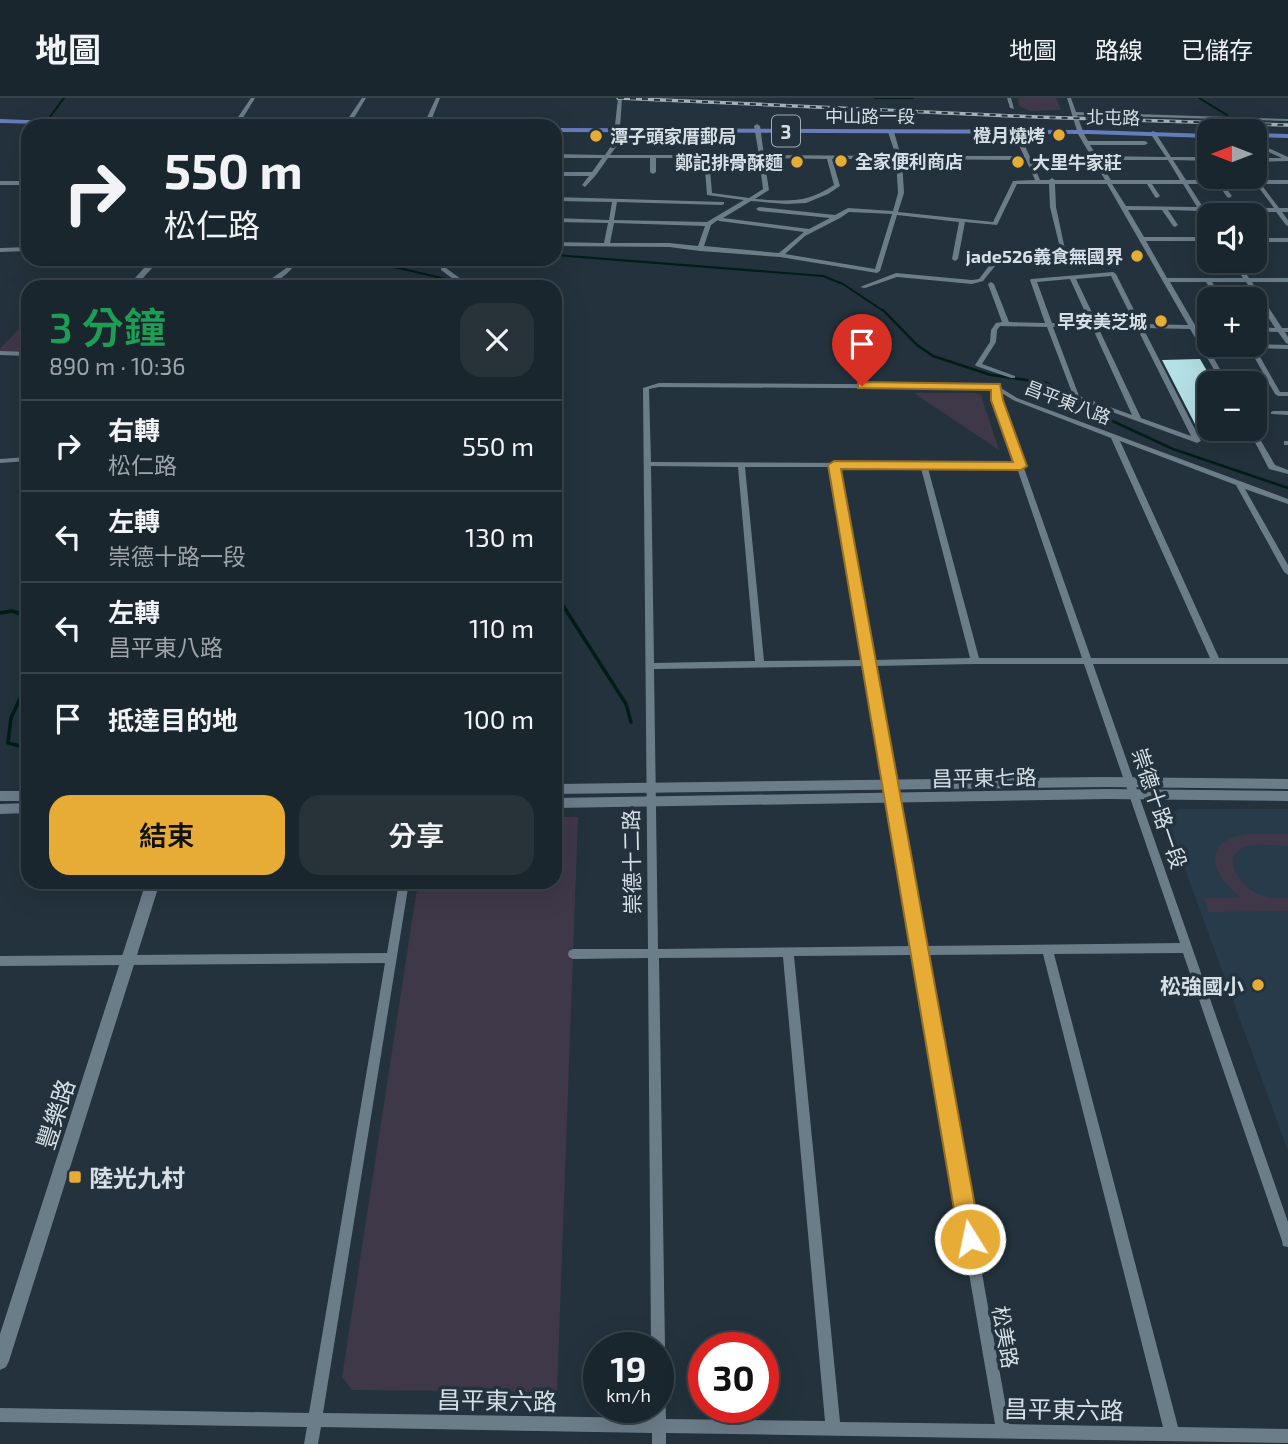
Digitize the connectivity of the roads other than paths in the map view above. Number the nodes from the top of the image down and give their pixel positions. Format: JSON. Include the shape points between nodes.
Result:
{"nodes":[{"id":1,"x":253,"y":98,"type":"edge"},
{"id":2,"x":364,"y":98,"type":"edge"},
{"id":3,"x":438,"y":98,"type":"edge"},
{"id":4,"x":621,"y":98,"type":"edge"},
{"id":5,"x":1009,"y":98,"type":"edge"},
{"id":6,"x":1069,"y":98,"type":"edge"},
{"id":7,"x":1012,"y":108,"type":"dead end"},
{"id":8,"x":1075,"y":113,"type":"junction"},
{"id":9,"x":240,"y":119,"type":"edge"},
{"id":10,"x":350,"y":119,"type":"edge"},
{"id":11,"x":429,"y":119,"type":"edge"},
{"id":12,"x":1288,"y":120,"type":"edge"},
{"id":13,"x":0,"y":123,"type":"edge"},
{"id":14,"x":21,"y":123,"type":"edge"},
{"id":15,"x":21,"y":126,"type":"edge"},
{"id":16,"x":562,"y":128,"type":"edge"},
{"id":17,"x":757,"y":128,"type":"junction"},
{"id":18,"x":618,"y":129,"type":"junction"},
{"id":19,"x":1015,"y":130,"type":"junction"},
{"id":20,"x":1080,"y":130,"type":"junction"},
{"id":21,"x":891,"y":132,"type":"junction"},
{"id":22,"x":1153,"y":133,"type":"junction"},
{"id":23,"x":1197,"y":134,"type":"edge"},
{"id":24,"x":1197,"y":134,"type":"edge"},
{"id":25,"x":1267,"y":137,"type":"edge"},
{"id":26,"x":1288,"y":138,"type":"edge"},
{"id":27,"x":1087,"y":143,"type":"junction"},
{"id":28,"x":1145,"y":143,"type":"dead end"},
{"id":29,"x":1267,"y":150,"type":"edge"},
{"id":30,"x":562,"y":156,"type":"edge"},
{"id":31,"x":608,"y":156,"type":"junction"},
{"id":32,"x":653,"y":156,"type":"junction"},
{"id":33,"x":706,"y":156,"type":"junction"},
{"id":34,"x":761,"y":156,"type":"junction"},
{"id":35,"x":829,"y":157,"type":"junction"},
{"id":36,"x":899,"y":158,"type":"junction"},
{"id":37,"x":1030,"y":158,"type":"junction"},
{"id":38,"x":1096,"y":158,"type":"junction"},
{"id":39,"x":1169,"y":159,"type":"junction"},
{"id":40,"x":1197,"y":159,"type":"edge"},
{"id":41,"x":1267,"y":160,"type":"edge"},
{"id":42,"x":1288,"y":160,"type":"edge"},
{"id":43,"x":653,"y":172,"type":"dead end"},
{"id":44,"x":562,"y":174,"type":"edge"},
{"id":45,"x":594,"y":174,"type":"junction"},
{"id":46,"x":1052,"y":180,"type":"junction"},
{"id":47,"x":1267,"y":180,"type":"edge"},
{"id":48,"x":1038,"y":181,"type":"junction"},
{"id":49,"x":1109,"y":181,"type":"junction"},
{"id":50,"x":1147,"y":181,"type":"junction"},
{"id":51,"x":1184,"y":181,"type":"junction"},
{"id":52,"x":1197,"y":181,"type":"edge"},
{"id":53,"x":1288,"y":182,"type":"edge"},
{"id":54,"x":0,"y":183,"type":"edge"},
{"id":55,"x":9,"y":183,"type":"junction"},
{"id":56,"x":21,"y":183,"type":"edge"},
{"id":57,"x":585,"y":185,"type":"dead end"},
{"id":58,"x":1224,"y":189,"type":"edge"},
{"id":59,"x":1262,"y":189,"type":"edge"},
{"id":60,"x":0,"y":192,"type":"edge"},
{"id":61,"x":1157,"y":196,"type":"dead end"},
{"id":62,"x":1229,"y":196,"type":"dead end"},
{"id":63,"x":562,"y":199,"type":"edge"},
{"id":64,"x":615,"y":200,"type":"junction"},
{"id":65,"x":752,"y":200,"type":"junction"},
{"id":66,"x":722,"y":203,"type":"dead end"},
{"id":67,"x":1198,"y":203,"type":"edge"},
{"id":68,"x":1125,"y":208,"type":"junction"},
{"id":69,"x":760,"y":209,"type":"dead end"},
{"id":70,"x":1164,"y":209,"type":"junction"},
{"id":71,"x":1197,"y":209,"type":"edge"},
{"id":72,"x":1267,"y":210,"type":"edge"},
{"id":73,"x":1278,"y":210,"type":"junction"},
{"id":74,"x":1288,"y":210,"type":"edge"},
{"id":75,"x":894,"y":214,"type":"junction"},
{"id":76,"x":817,"y":216,"type":"junction"},
{"id":77,"x":839,"y":217,"type":"junction"},
{"id":78,"x":719,"y":219,"type":"junction"},
{"id":79,"x":562,"y":220,"type":"edge"},
{"id":80,"x":611,"y":221,"type":"junction"},
{"id":81,"x":962,"y":222,"type":"junction"},
{"id":82,"x":708,"y":224,"type":"junction"},
{"id":83,"x":1288,"y":224,"type":"edge"},
{"id":84,"x":1175,"y":225,"type":"dead end"},
{"id":85,"x":795,"y":228,"type":"junction"},
{"id":86,"x":811,"y":231,"type":"junction"},
{"id":87,"x":1142,"y":239,"type":"junction"},
{"id":88,"x":1197,"y":239,"type":"edge"},
{"id":89,"x":1267,"y":240,"type":"edge"},
{"id":90,"x":1288,"y":240,"type":"edge"},
{"id":91,"x":562,"y":243,"type":"edge"},
{"id":92,"x":607,"y":244,"type":"junction"},
{"id":93,"x":21,"y":249,"type":"edge"},
{"id":94,"x":701,"y":249,"type":"junction"},
{"id":95,"x":0,"y":250,"type":"edge"},
{"id":96,"x":780,"y":255,"type":"junction"},
{"id":97,"x":955,"y":259,"type":"dead end"},
{"id":98,"x":150,"y":266,"type":"edge"},
{"id":99,"x":292,"y":266,"type":"edge"},
{"id":100,"x":443,"y":266,"type":"edge"},
{"id":101,"x":1243,"y":273,"type":"edge"},
{"id":102,"x":1072,"y":277,"type":"junction"},
{"id":103,"x":137,"y":280,"type":"edge"},
{"id":104,"x":272,"y":280,"type":"edge"},
{"id":105,"x":456,"y":280,"type":"edge"},
{"id":106,"x":1166,"y":280,"type":"junction"},
{"id":107,"x":1208,"y":280,"type":"junction"},
{"id":108,"x":1248,"y":280,"type":"junction"},
{"id":109,"x":1288,"y":280,"type":"edge"},
{"id":110,"x":991,"y":284,"type":"dead end"},
{"id":111,"x":863,"y":287,"type":"dead end"},
{"id":112,"x":1212,"y":287,"type":"edge"},
{"id":113,"x":1006,"y":324,"type":"junction"},
{"id":114,"x":1050,"y":325,"type":"junction"},
{"id":115,"x":1095,"y":325,"type":"junction"},
{"id":116,"x":1140,"y":326,"type":"junction"},
{"id":117,"x":1192,"y":327,"type":"junction"},
{"id":118,"x":1197,"y":327,"type":"edge"},
{"id":119,"x":1284,"y":329,"type":"edge"},
{"id":120,"x":1288,"y":344,"type":"edge"},
{"id":121,"x":0,"y":353,"type":"edge"},
{"id":122,"x":21,"y":354,"type":"edge"},
{"id":123,"x":1218,"y":371,"type":"edge"},
{"id":124,"x":1013,"y":377,"type":"dead end"},
{"id":125,"x":659,"y":385,"type":"joint"},
{"id":126,"x":996,"y":387,"type":"junction"},
{"id":127,"x":1288,"y":394,"type":"edge"},
{"id":128,"x":1272,"y":413,"type":"dead end"},
{"id":129,"x":1288,"y":413,"type":"edge"},
{"id":130,"x":1138,"y":419,"type":"junction"},
{"id":131,"x":1114,"y":436,"type":"junction"},
{"id":132,"x":1258,"y":441,"type":"edge"},
{"id":133,"x":21,"y":460,"type":"edge"},
{"id":134,"x":0,"y":461,"type":"edge"},
{"id":135,"x":646,"y":464,"type":"junction"},
{"id":136,"x":741,"y":464,"type":"junction"},
{"id":137,"x":834,"y":465,"type":"junction"},
{"id":138,"x":924,"y":465,"type":"junction"},
{"id":139,"x":1021,"y":466,"type":"junction"},
{"id":140,"x":1288,"y":472,"type":"edge"},
{"id":141,"x":1238,"y":482,"type":"junction"},
{"id":142,"x":1288,"y":502,"type":"edge"},
{"id":143,"x":1288,"y":572,"type":"edge"},
{"id":144,"x":975,"y":661,"type":"junction"},
{"id":145,"x":1088,"y":661,"type":"junction"},
{"id":146,"x":1216,"y":661,"type":"junction"},
{"id":147,"x":1288,"y":661,"type":"edge"},
{"id":148,"x":869,"y":663,"type":"junction"},
{"id":149,"x":760,"y":664,"type":"junction"},
{"id":150,"x":649,"y":666,"type":"junction"},
{"id":151,"x":1288,"y":784,"type":"edge"},
{"id":152,"x":562,"y":789,"type":"edge"},
{"id":153,"x":1134,"y":790,"type":"junction"},
{"id":154,"x":893,"y":792,"type":"junction"},
{"id":155,"x":652,"y":795,"type":"junction"},
{"id":156,"x":0,"y":796,"type":"edge"},
{"id":157,"x":21,"y":796,"type":"edge"},
{"id":158,"x":1288,"y":796,"type":"edge"},
{"id":159,"x":562,"y":802,"type":"edge"},
{"id":160,"x":21,"y":808,"type":"edge"},
{"id":161,"x":0,"y":809,"type":"edge"},
{"id":162,"x":151,"y":889,"type":"edge"},
{"id":163,"x":403,"y":889,"type":"edge"},
{"id":164,"x":1187,"y":948,"type":"junction"},
{"id":165,"x":1047,"y":949,"type":"junction"},
{"id":166,"x":920,"y":951,"type":"junction"},
{"id":167,"x":788,"y":952,"type":"junction"},
{"id":168,"x":573,"y":954,"type":"dead end"},
{"id":169,"x":654,"y":955,"type":"junction"},
{"id":170,"x":392,"y":958,"type":"junction"},
{"id":171,"x":128,"y":960,"type":"junction"},
{"id":172,"x":0,"y":961,"type":"edge"},
{"id":173,"x":1288,"y":1241,"type":"edge"},
{"id":174,"x":658,"y":1332,"type":"edge"},
{"id":175,"x":0,"y":1361,"type":"edge"},
{"id":176,"x":0,"y":1415,"type":"edge"},
{"id":177,"x":314,"y":1420,"type":"junction"},
{"id":178,"x":658,"y":1425,"type":"junction"},
{"id":179,"x":833,"y":1428,"type":"junction"},
{"id":180,"x":1003,"y":1430,"type":"junction"},
{"id":181,"x":1172,"y":1433,"type":"junction"},
{"id":182,"x":1288,"y":1436,"type":"edge"},
{"id":183,"x":311,"y":1444,"type":"edge"},
{"id":184,"x":659,"y":1444,"type":"edge"}],
"edges":[{"from":1,"to":9,"type":"street"},
{"from":2,"to":10,"type":"street"},
{"from":3,"to":11,"type":"street"},
{"from":4,"to":18,"type":"street"},
{"from":5,"to":7,"type":"street"},
{"from":6,"to":8,"type":"street"},
{"from":8,"to":12,"type":"street"},
{"from":8,"to":20,"type":"street"},
{"from":13,"to":14,"type":"main road"},
{"from":13,"to":15,"type":"main road"},
{"from":16,"to":18,"type":"main road","name":"中山路一段","number":"3"},
{"from":17,"to":18,"type":"main road","name":"中山路一段","number":"3"},
{"from":17,"to":19,"type":"main road","name":"中山路一段","number":"3"},
{"from":17,"to":21,"type":"main road","name":"中山路一段","number":"3"},
{"from":17,"to":34,"type":"street"},
{"from":18,"to":31,"type":"street"},
{"from":19,"to":20,"type":"main road","name":"北屯路","number":"3"},
{"from":19,"to":21,"type":"main road","name":"中山路一段","number":"3"},
{"from":19,"to":37,"type":"street"},
{"from":20,"to":22,"type":"main road","name":"北屯路","number":"3"},
{"from":20,"to":23,"type":"main road","name":"北屯路","number":"3"},
{"from":20,"to":27,"type":"street"},
{"from":21,"to":36,"type":"street"},
{"from":22,"to":24,"type":"main road","name":"北屯路","number":"3"},
{"from":22,"to":39,"type":"street"},
{"from":25,"to":26,"type":"main road"},
{"from":27,"to":28,"type":"street"},
{"from":27,"to":38,"type":"street"},
{"from":29,"to":42,"type":"street"},
{"from":30,"to":31,"type":"street"},
{"from":31,"to":32,"type":"street"},
{"from":31,"to":45,"type":"street"},
{"from":32,"to":33,"type":"street"},
{"from":32,"to":43,"type":"street"},
{"from":33,"to":34,"type":"street"},
{"from":33,"to":65,"type":"street","via":[[709,194]]},
{"from":34,"to":35,"type":"street"},
{"from":34,"to":65,"type":"street","via":[[766,190]]},
{"from":35,"to":36,"type":"street"},
{"from":35,"to":65,"type":"street","via":[[837,186],[807,203]]},
{"from":36,"to":37,"type":"street"},
{"from":36,"to":75,"type":"street","via":[[901,193]]},
{"from":37,"to":48,"type":"street"},
{"from":38,"to":39,"type":"street"},
{"from":38,"to":49,"type":"street"},
{"from":39,"to":40,"type":"street"},
{"from":39,"to":51,"type":"street"},
{"from":41,"to":42,"type":"street"},
{"from":44,"to":45,"type":"street"},
{"from":45,"to":57,"type":"street"},
{"from":46,"to":48,"type":"street"},
{"from":46,"to":49,"type":"street"},
{"from":46,"to":111,"type":"street","via":[[1064,253],[1058,257],[995,262],[981,280],[972,282],[896,275]]},
{"from":47,"to":53,"type":"street"},
{"from":48,"to":81,"type":"street","via":[[1015,182],[995,224]]},
{"from":49,"to":50,"type":"street"},
{"from":49,"to":68,"type":"street"},
{"from":50,"to":51,"type":"street"},
{"from":50,"to":61,"type":"street"},
{"from":51,"to":52,"type":"street"},
{"from":51,"to":67,"type":"street"},
{"from":54,"to":55,"type":"street"},
{"from":55,"to":56,"type":"street"},
{"from":55,"to":60,"type":"street"},
{"from":58,"to":62,"type":"street"},
{"from":59,"to":73,"type":"street"},
{"from":63,"to":64,"type":"street"},
{"from":64,"to":66,"type":"street"},
{"from":64,"to":80,"type":"street"},
{"from":65,"to":78,"type":"street"},
{"from":68,"to":70,"type":"street"},
{"from":68,"to":87,"type":"street"},
{"from":69,"to":76,"type":"street"},
{"from":70,"to":71,"type":"street"},
{"from":70,"to":84,"type":"street"},
{"from":72,"to":73,"type":"street"},
{"from":73,"to":74,"type":"street"},
{"from":73,"to":83,"type":"street"},
{"from":75,"to":77,"type":"street","via":[[848,210]]},
{"from":75,"to":81,"type":"street"},
{"from":75,"to":96,"type":"street","via":[[877,271]]},
{"from":76,"to":77,"type":"street"},
{"from":76,"to":85,"type":"street"},
{"from":77,"to":86,"type":"street"},
{"from":78,"to":82,"type":"street"},
{"from":78,"to":85,"type":"street"},
{"from":79,"to":80,"type":"street"},
{"from":80,"to":82,"type":"street"},
{"from":80,"to":92,"type":"street"},
{"from":81,"to":97,"type":"street"},
{"from":82,"to":94,"type":"street"},
{"from":85,"to":86,"type":"street"},
{"from":86,"to":96,"type":"street"},
{"from":87,"to":88,"type":"street"},
{"from":87,"to":106,"type":"street"},
{"from":89,"to":90,"type":"street"},
{"from":91,"to":92,"type":"street"},
{"from":92,"to":94,"type":"street"},
{"from":93,"to":95,"type":"street"},
{"from":94,"to":96,"type":"street"},
{"from":98,"to":103,"type":"street"},
{"from":99,"to":104,"type":"street"},
{"from":100,"to":105,"type":"street"},
{"from":101,"to":108,"type":"street"},
{"from":102,"to":114,"type":"street","via":[[1033,280]]},
{"from":102,"to":115,"type":"street"},
{"from":102,"to":116,"type":"street","via":[[1113,274]]},
{"from":106,"to":107,"type":"street"},
{"from":106,"to":117,"type":"street"},
{"from":107,"to":108,"type":"street"},
{"from":107,"to":112,"type":"street"},
{"from":108,"to":109,"type":"street"},
{"from":108,"to":119,"type":"street"},
{"from":110,"to":113,"type":"street"},
{"from":113,"to":114,"type":"street"},
{"from":113,"to":124,"type":"street","via":[[998,324],[978,365]]},
{"from":114,"to":115,"type":"street"},
{"from":114,"to":130,"type":"street","via":[[1076,397]]},
{"from":115,"to":116,"type":"street"},
{"from":115,"to":130,"type":"street"},
{"from":116,"to":117,"type":"street"},
{"from":116,"to":130,"type":"street","via":[[1197,441]]},
{"from":117,"to":118,"type":"street"},
{"from":117,"to":123,"type":"street"},
{"from":119,"to":120,"type":"street"},
{"from":120,"to":127,"type":"street","via":[[1251,346],[1278,394]]},
{"from":121,"to":122,"type":"street"},
{"from":125,"to":126,"type":"street","name":"昌平東八路"},
{"from":125,"to":135,"type":"street","name":"崇德十二路","via":[[646,388]]},
{"from":126,"to":131,"type":"street","name":"昌平東八路","via":[[1015,399]]},
{"from":126,"to":139,"type":"street","name":"崇德十路一段"},
{"from":128,"to":129,"type":"street"},
{"from":131,"to":141,"type":"street","name":"昌平東八路"},
{"from":131,"to":146,"type":"street"},
{"from":132,"to":140,"type":"street","via":[[1272,467]]},
{"from":133,"to":134,"type":"street"},
{"from":135,"to":136,"type":"street"},
{"from":135,"to":150,"type":"street","name":"崇德十二路"},
{"from":136,"to":137,"type":"street"},
{"from":136,"to":149,"type":"street"},
{"from":137,"to":138,"type":"street"},
{"from":137,"to":148,"type":"street","name":"松美路"},
{"from":138,"to":139,"type":"street"},
{"from":138,"to":144,"type":"street"},
{"from":139,"to":145,"type":"street","name":"崇德十路一段"},
{"from":141,"to":142,"type":"street","name":"昌平東八路"},
{"from":141,"to":143,"type":"street"},
{"from":144,"to":145,"type":"street"},
{"from":144,"to":148,"type":"street"},
{"from":145,"to":146,"type":"street"},
{"from":145,"to":153,"type":"street","name":"崇德十路一段"},
{"from":146,"to":147,"type":"street"},
{"from":148,"to":149,"type":"street"},
{"from":148,"to":154,"type":"street","name":"松美路"},
{"from":149,"to":150,"type":"street"},
{"from":150,"to":155,"type":"street","name":"崇德十二路"},
{"from":151,"to":153,"type":"street","name":"昌平東七路"},
{"from":152,"to":155,"type":"street","name":"昌平東七路"},
{"from":153,"to":154,"type":"street","name":"昌平東七路"},
{"from":153,"to":158,"type":"street","name":"昌平東七路"},
{"from":153,"to":164,"type":"street","name":"崇德十路一段"},
{"from":154,"to":155,"type":"street","name":"昌平東七路"},
{"from":154,"to":166,"type":"street","name":"松美路"},
{"from":155,"to":159,"type":"street","name":"昌平東七路"},
{"from":155,"to":169,"type":"street","name":"崇德十二路"},
{"from":156,"to":157,"type":"street"},
{"from":160,"to":161,"type":"street"},
{"from":162,"to":171,"type":"street","name":"豐樂路"},
{"from":163,"to":170,"type":"street"},
{"from":164,"to":165,"type":"street"},
{"from":164,"to":173,"type":"street","name":"崇德十路一段"},
{"from":165,"to":166,"type":"street"},
{"from":165,"to":181,"type":"street"},
{"from":166,"to":167,"type":"street"},
{"from":166,"to":180,"type":"street","name":"松美路"},
{"from":167,"to":169,"type":"street"},
{"from":167,"to":179,"type":"street"},
{"from":168,"to":169,"type":"street"},
{"from":169,"to":174,"type":"street","name":"崇德十二路"},
{"from":170,"to":171,"type":"street"},
{"from":170,"to":177,"type":"street"},
{"from":171,"to":172,"type":"street"},
{"from":171,"to":175,"type":"street","name":"豐樂路"},
{"from":176,"to":177,"type":"street","name":"昌平東六路"},
{"from":177,"to":178,"type":"street","name":"昌平東六路"},
{"from":177,"to":183,"type":"street"},
{"from":178,"to":179,"type":"street","name":"昌平東六路"},
{"from":178,"to":184,"type":"street"},
{"from":179,"to":180,"type":"street","name":"昌平東六路"},
{"from":180,"to":181,"type":"street","name":"昌平東六路"},
{"from":181,"to":182,"type":"street","name":"昌平東六路"}]}
